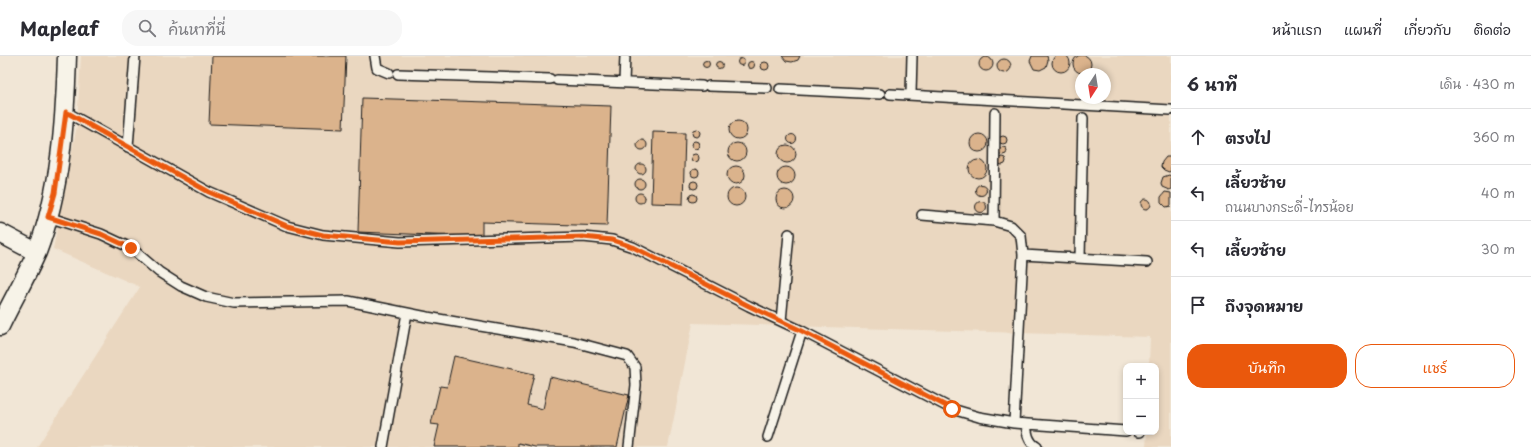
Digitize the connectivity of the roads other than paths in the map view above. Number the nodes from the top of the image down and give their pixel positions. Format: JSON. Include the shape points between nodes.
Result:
{"nodes":[{"id":1,"x":67,"y":56,"type":"edge"},
{"id":2,"x":134,"y":56,"type":"edge"},
{"id":3,"x":375,"y":56,"type":"edge"},
{"id":4,"x":625,"y":56,"type":"edge"},
{"id":5,"x":912,"y":56,"type":"edge"},
{"id":6,"x":624,"y":82,"type":"junction"},
{"id":7,"x":767,"y":88,"type":"dead end"},
{"id":8,"x":780,"y":89,"type":"dead end"},
{"id":9,"x":880,"y":94,"type":"dead end"},
{"id":10,"x":890,"y":94,"type":"dead end"},
{"id":11,"x":910,"y":94,"type":"junction"},
{"id":12,"x":1171,"y":110,"type":"edge"},
{"id":13,"x":66,"y":112,"type":"junction"},
{"id":14,"x":994,"y":113,"type":"dead end"},
{"id":15,"x":1083,"y":118,"type":"dead end"},
{"id":16,"x":128,"y":147,"type":"junction"},
{"id":17,"x":922,"y":215,"type":"dead end"},
{"id":18,"x":48,"y":217,"type":"junction"},
{"id":19,"x":994,"y":221,"type":"junction"},
{"id":20,"x":0,"y":233,"type":"edge"},
{"id":21,"x":789,"y":234,"type":"dead end"},
{"id":22,"x":36,"y":252,"type":"junction"},
{"id":23,"x":1022,"y":255,"type":"junction"},
{"id":24,"x":1080,"y":258,"type":"junction"},
{"id":25,"x":1147,"y":262,"type":"dead end"},
{"id":26,"x":407,"y":313,"type":"junction"},
{"id":27,"x":781,"y":321,"type":"junction"},
{"id":28,"x":0,"y":326,"type":"edge"},
{"id":29,"x":802,"y":331,"type":"junction"},
{"id":30,"x":1014,"y":423,"type":"junction"},
{"id":31,"x":1026,"y":424,"type":"junction"},
{"id":32,"x":1123,"y":431,"type":"edge"},
{"id":33,"x":768,"y":437,"type":"dead end"},
{"id":34,"x":383,"y":447,"type":"edge"},
{"id":35,"x":629,"y":447,"type":"edge"},
{"id":36,"x":1037,"y":447,"type":"edge"}],
"edges":[{"from":1,"to":13,"type":"street"},
{"from":2,"to":16,"type":"lane"},
{"from":3,"to":6,"type":"lane","via":[[377,68],[393,74]]},
{"from":4,"to":6,"type":"lane"},
{"from":5,"to":11,"type":"lane"},
{"from":6,"to":7,"type":"lane"},
{"from":8,"to":9,"type":"lane"},
{"from":10,"to":11,"type":"lane"},
{"from":11,"to":12,"type":"lane"},
{"from":13,"to":16,"type":"lane"},
{"from":13,"to":18,"type":"street","via":[[55,193]]},
{"from":14,"to":19,"type":"lane"},
{"from":15,"to":24,"type":"lane"},
{"from":16,"to":27,"type":"lane","via":[[209,192],[287,226],[323,235],[400,242],[583,237],[612,240],[633,247]]},
{"from":17,"to":19,"type":"lane"},
{"from":18,"to":22,"type":"street"},
{"from":18,"to":26,"type":"lane","via":[[101,234],[131,248],[159,272],[181,286],[206,297],[234,303],[348,301]]},
{"from":19,"to":23,"type":"lane","via":[[1011,226],[1021,236]]},
{"from":20,"to":22,"type":"street"},
{"from":21,"to":27,"type":"lane"},
{"from":22,"to":28,"type":"street"},
{"from":23,"to":24,"type":"lane"},
{"from":23,"to":30,"type":"lane"},
{"from":24,"to":25,"type":"lane"},
{"from":26,"to":34,"type":"lane"},
{"from":26,"to":35,"type":"lane","via":[[574,342],[627,356],[635,367],[636,385]]},
{"from":27,"to":29,"type":"lane"},
{"from":29,"to":30,"type":"lane","via":[[952,409]]},
{"from":29,"to":33,"type":"lane"},
{"from":30,"to":31,"type":"lane"},
{"from":31,"to":32,"type":"lane"},
{"from":31,"to":36,"type":"lane","via":[[1028,436]]}]}
